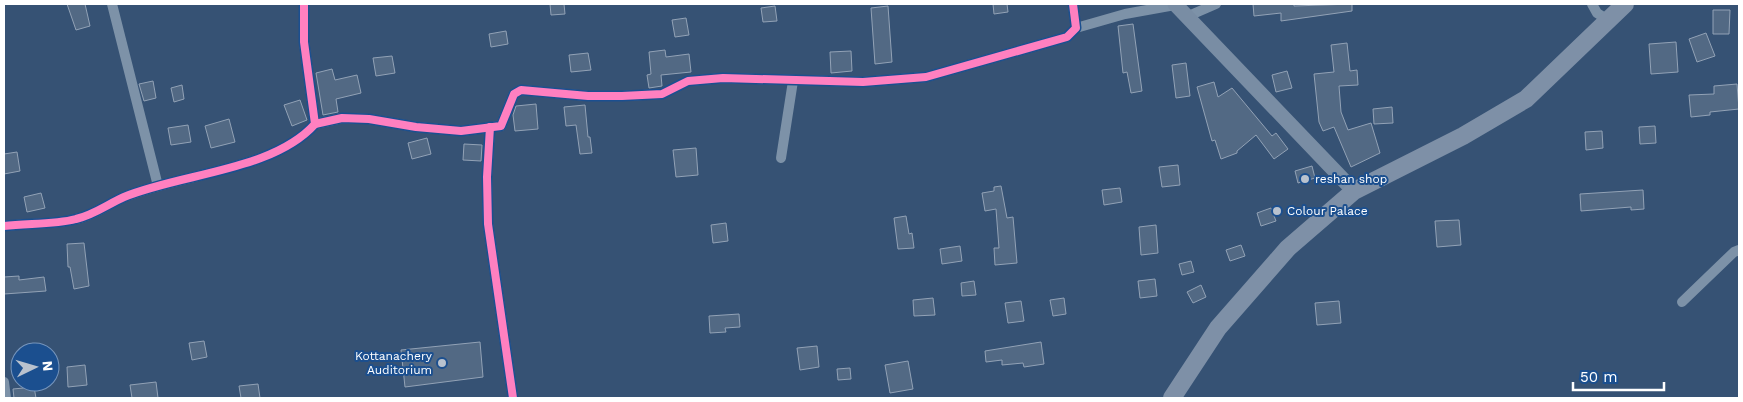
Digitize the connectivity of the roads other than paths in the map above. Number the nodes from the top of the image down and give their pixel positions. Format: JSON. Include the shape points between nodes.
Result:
{"nodes":[{"id":1,"x":112,"y":4,"type":"edge"},
{"id":2,"x":304,"y":4,"type":"edge"},
{"id":3,"x":1073,"y":4,"type":"edge"},
{"id":4,"x":1175,"y":4,"type":"edge"},
{"id":5,"x":1216,"y":4,"type":"edge"},
{"id":6,"x":1592,"y":4,"type":"edge"},
{"id":7,"x":1625,"y":4,"type":"edge"},
{"id":8,"x":1186,"y":17,"type":"junction"},
{"id":9,"x":1608,"y":20,"type":"junction"},
{"id":10,"x":1076,"y":28,"type":"junction"},
{"id":11,"x":793,"y":81,"type":"junction"},
{"id":12,"x":315,"y":124,"type":"junction"},
{"id":13,"x":490,"y":127,"type":"junction"},
{"id":14,"x":781,"y":158,"type":"dead end"},
{"id":15,"x":158,"y":186,"type":"junction"},
{"id":16,"x":1354,"y":191,"type":"junction"},
{"id":17,"x":4,"y":226,"type":"edge"},
{"id":18,"x":1739,"y":250,"type":"edge"},
{"id":19,"x":1682,"y":302,"type":"dead end"},
{"id":20,"x":4,"y":382,"type":"edge"},
{"id":21,"x":6,"y":398,"type":"edge"},
{"id":22,"x":513,"y":398,"type":"edge"},
{"id":23,"x":1172,"y":398,"type":"edge"}],
"edges":[{"from":1,"to":15,"type":"street"},
{"from":2,"to":12,"type":"street","via":[[304,42]]},
{"from":3,"to":10,"type":"street"},
{"from":4,"to":8,"type":"main road"},
{"from":4,"to":10,"type":"street"},
{"from":5,"to":8,"type":"street"},
{"from":6,"to":9,"type":"street","via":[[1596,13]]},
{"from":7,"to":9,"type":"highway"},
{"from":8,"to":16,"type":"main road"},
{"from":9,"to":16,"type":"highway","via":[[1526,99],[1463,136]]},
{"from":10,"to":11,"type":"street","via":[[1067,37],[926,77],[863,82]]},
{"from":11,"to":13,"type":"street","via":[[688,81],[662,94],[622,96],[521,90],[514,94],[501,126]]},
{"from":11,"to":14,"type":"street"},
{"from":12,"to":13,"type":"street","via":[[342,118],[461,131]]},
{"from":12,"to":15,"type":"street","via":[[304,136],[275,153]]},
{"from":13,"to":22,"type":"street","via":[[488,224]]},
{"from":15,"to":17,"type":"street","via":[[76,219]]},
{"from":16,"to":23,"type":"highway","via":[[1288,248],[1218,328]]},
{"from":18,"to":19,"type":"street"},
{"from":20,"to":21,"type":"street"}]}
